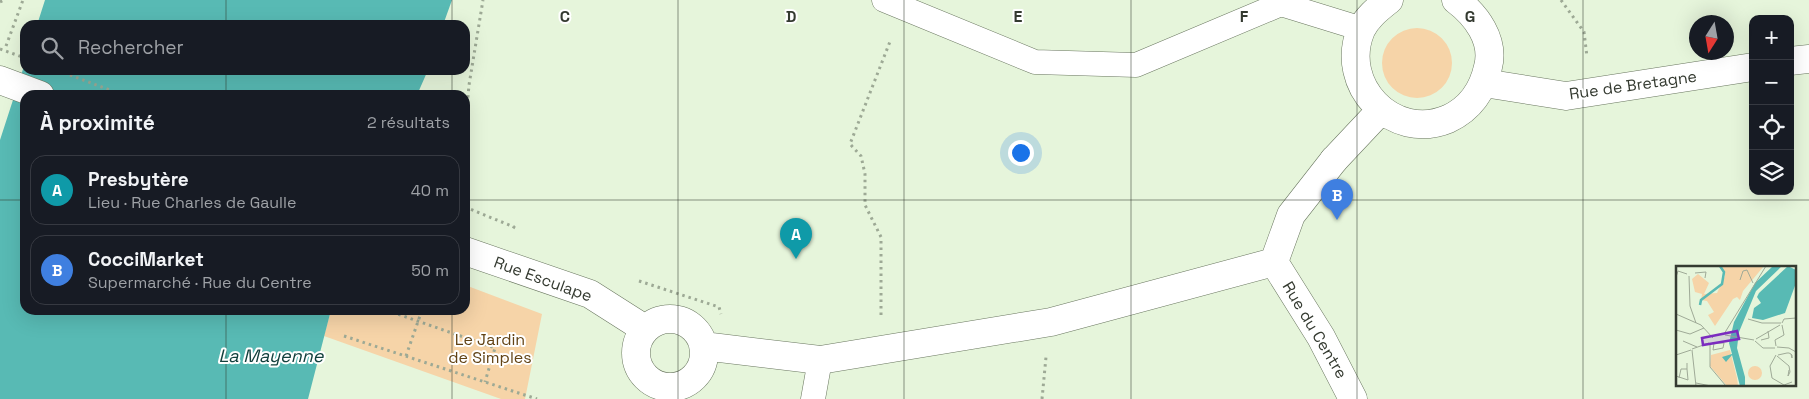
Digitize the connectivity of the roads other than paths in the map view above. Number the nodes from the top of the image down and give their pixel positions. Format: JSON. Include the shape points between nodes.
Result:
{"nodes":[{"id":1,"x":1390,"y":0,"type":"edge"},
{"id":2,"x":1456,"y":0,"type":"edge"},
{"id":3,"x":1281,"y":2,"type":"edge"},
{"id":4,"x":894,"y":4,"type":"edge"},
{"id":5,"x":1362,"y":30,"type":"junction"},
{"id":6,"x":1809,"y":59,"type":"edge"},
{"id":7,"x":1794,"y":61,"type":"edge"},
{"id":8,"x":1749,"y":68,"type":"edge"},
{"id":9,"x":0,"y":80,"type":"edge"},
{"id":10,"x":1484,"y":83,"type":"junction"},
{"id":11,"x":27,"y":90,"type":"edge"},
{"id":12,"x":1381,"y":110,"type":"junction"},
{"id":13,"x":470,"y":253,"type":"edge"},
{"id":14,"x":1274,"y":262,"type":"junction"},
{"id":15,"x":644,"y":329,"type":"junction"},
{"id":16,"x":703,"y":346,"type":"junction"},
{"id":17,"x":820,"y":360,"type":"junction"},
{"id":18,"x":653,"y":392,"type":"edge"},
{"id":19,"x":813,"y":399,"type":"edge"},
{"id":20,"x":1353,"y":399,"type":"edge"}],
"edges":[{"from":1,"to":5,"type":"street","via":[[1374,12]]},
{"from":2,"to":10,"type":"street","via":[[1470,10],[1482,26],[1488,44],[1489,64]]},
{"from":3,"to":4,"type":"lane","via":[[1136,65],[1035,62]]},
{"from":3,"to":5,"type":"lane"},
{"from":5,"to":12,"type":"street","via":[[1356,51],[1357,73],[1366,93]]},
{"from":6,"to":7,"type":"street"},
{"from":8,"to":10,"type":"street","name":"Rue de Bretagne","via":[[1566,96]]},
{"from":9,"to":11,"type":"street"},
{"from":10,"to":12,"type":"street","via":[[1474,101],[1458,114],[1439,122],[1419,124],[1398,120]]},
{"from":12,"to":14,"type":"street","via":[[1334,160],[1291,215]]},
{"from":13,"to":15,"type":"street","name":"Rue Esculape","via":[[590,294]]},
{"from":14,"to":17,"type":"street","via":[[1050,322]]},
{"from":14,"to":20,"type":"street","name":"Rue du Centre","via":[[1322,337]]},
{"from":15,"to":16,"type":"street","via":[[653,322],[674,319],[693,327]]},
{"from":15,"to":18,"type":"street","via":[[638,339],[636,361]]},
{"from":16,"to":17,"type":"street"},
{"from":16,"to":18,"type":"street","via":[[701,366],[688,382]]},
{"from":17,"to":19,"type":"lane"}]}
